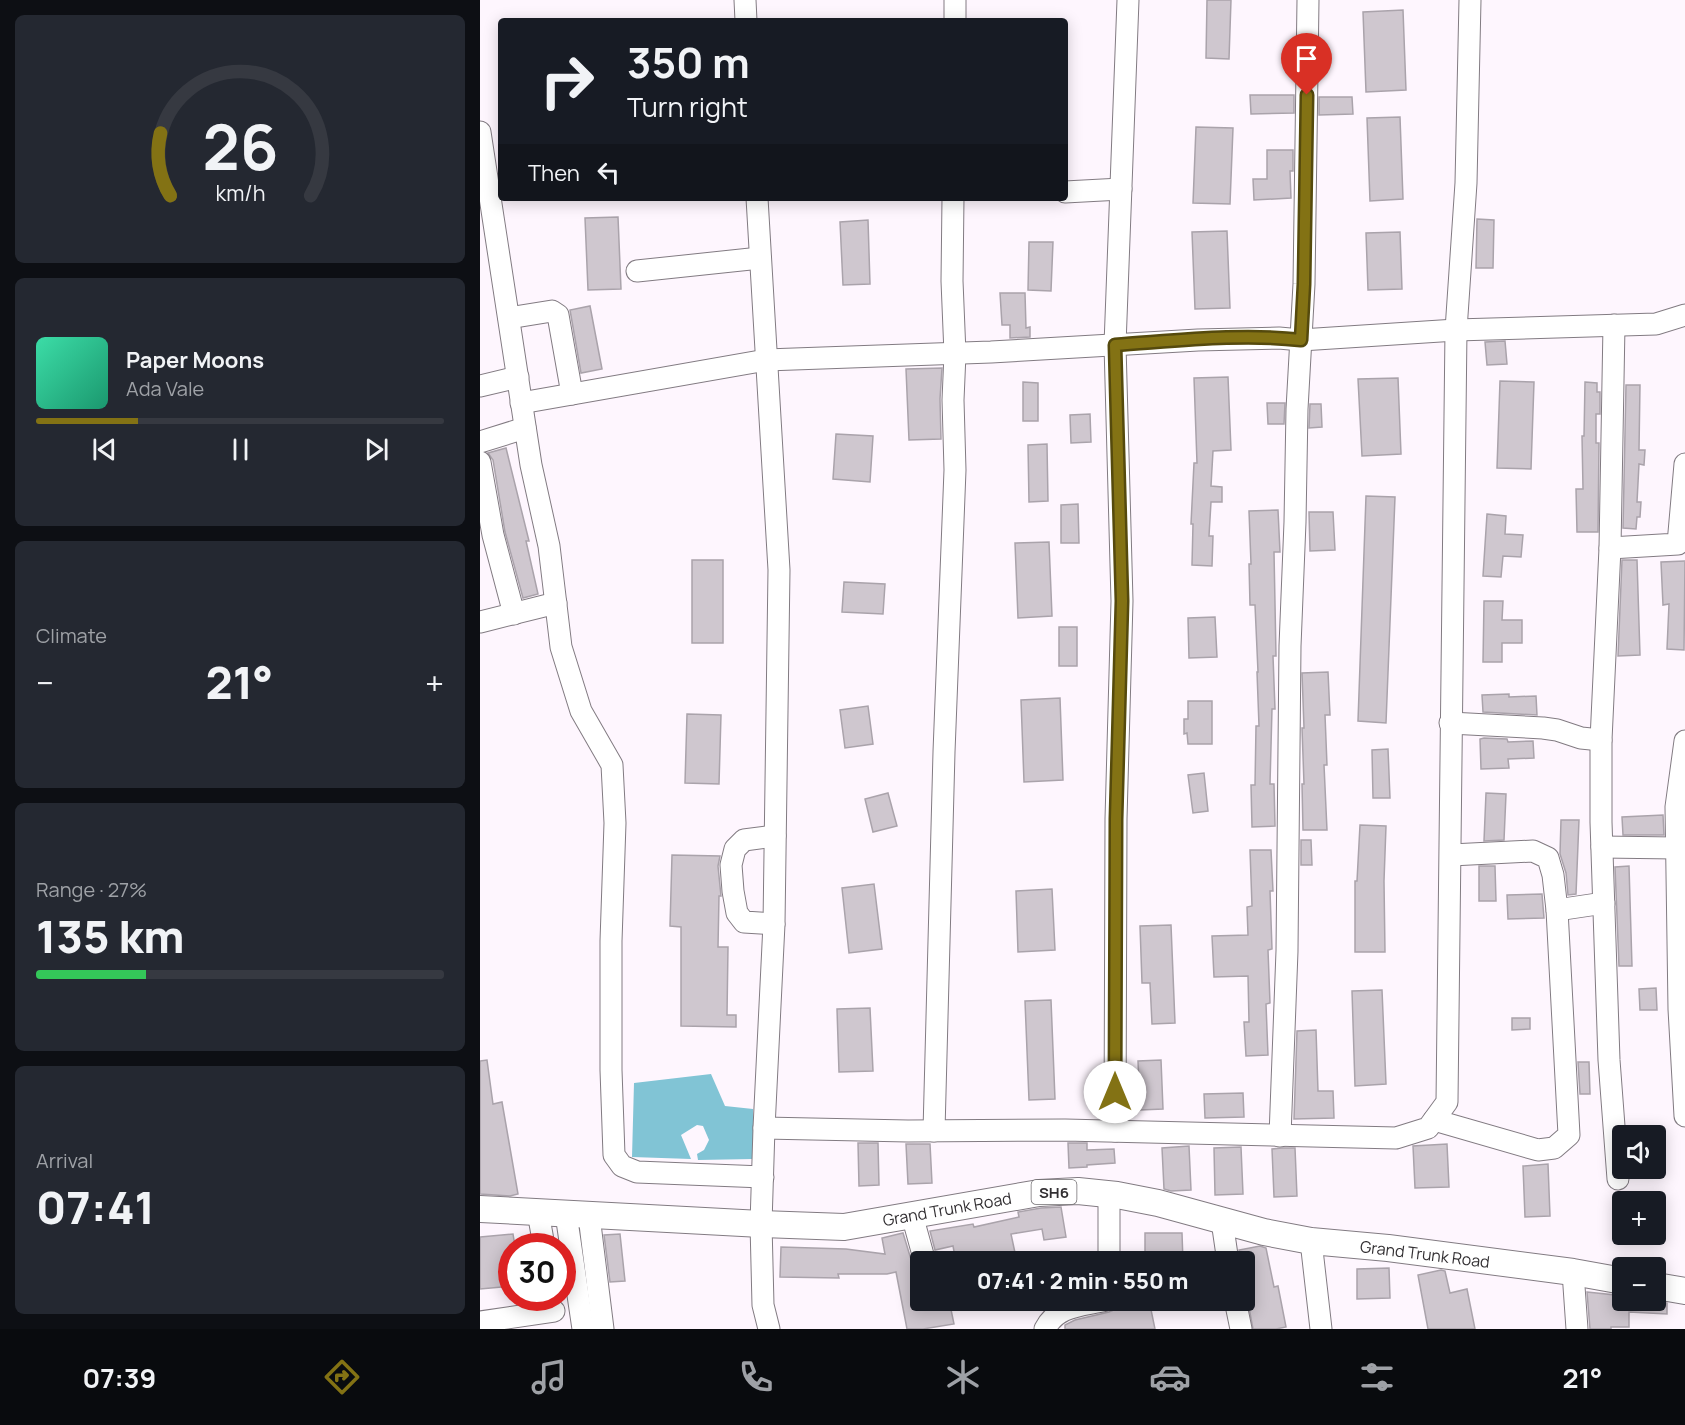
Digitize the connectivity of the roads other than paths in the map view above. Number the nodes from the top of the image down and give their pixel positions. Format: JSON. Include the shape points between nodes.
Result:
{"nodes":[{"id":1,"x":745,"y":0,"type":"edge"},
{"id":2,"x":955,"y":0,"type":"edge"},
{"id":3,"x":1128,"y":0,"type":"edge"},
{"id":4,"x":1308,"y":0,"type":"edge"},
{"id":5,"x":1470,"y":0,"type":"edge"},
{"id":6,"x":746,"y":18,"type":"edge"},
{"id":7,"x":955,"y":18,"type":"edge"},
{"id":8,"x":480,"y":132,"type":"edge"},
{"id":9,"x":1121,"y":189,"type":"junction"},
{"id":10,"x":1068,"y":192,"type":"edge"},
{"id":11,"x":757,"y":201,"type":"edge"},
{"id":12,"x":953,"y":201,"type":"edge"},
{"id":13,"x":760,"y":258,"type":"junction"},
{"id":14,"x":637,"y":271,"type":"dead end"},
{"id":15,"x":1685,"y":315,"type":"edge"},
{"id":16,"x":509,"y":318,"type":"junction"},
{"id":17,"x":1614,"y":325,"type":"junction"},
{"id":18,"x":1456,"y":330,"type":"junction"},
{"id":19,"x":1301,"y":340,"type":"junction"},
{"id":20,"x":1115,"y":345,"type":"junction"},
{"id":21,"x":955,"y":354,"type":"junction"},
{"id":22,"x":766,"y":360,"type":"junction"},
{"id":23,"x":480,"y":387,"type":"edge"},
{"id":24,"x":571,"y":387,"type":"junction"},
{"id":25,"x":520,"y":390,"type":"junction"},
{"id":26,"x":525,"y":428,"type":"junction"},
{"id":27,"x":480,"y":442,"type":"edge"},
{"id":28,"x":480,"y":462,"type":"edge"},
{"id":29,"x":1685,"y":464,"type":"edge"},
{"id":30,"x":1610,"y":548,"type":"junction"},
{"id":31,"x":556,"y":603,"type":"junction"},
{"id":32,"x":514,"y":614,"type":"junction"},
{"id":33,"x":480,"y":622,"type":"edge"},
{"id":34,"x":1450,"y":723,"type":"junction"},
{"id":35,"x":1601,"y":740,"type":"junction"},
{"id":36,"x":1685,"y":741,"type":"edge"},
{"id":37,"x":775,"y":836,"type":"junction"},
{"id":38,"x":1602,"y":847,"type":"junction"},
{"id":39,"x":1676,"y":848,"type":"junction"},
{"id":40,"x":1451,"y":855,"type":"junction"},
{"id":41,"x":1604,"y":903,"type":"junction"},
{"id":42,"x":1557,"y":910,"type":"junction"},
{"id":43,"x":774,"y":924,"type":"junction"},
{"id":44,"x":1682,"y":933,"type":"edge"},
{"id":45,"x":1683,"y":1056,"type":"edge"},
{"id":46,"x":1685,"y":1116,"type":"edge"},
{"id":47,"x":1434,"y":1120,"type":"junction"},
{"id":48,"x":1614,"y":1125,"type":"edge"},
{"id":49,"x":764,"y":1128,"type":"junction"},
{"id":50,"x":934,"y":1131,"type":"junction"},
{"id":51,"x":1115,"y":1131,"type":"junction"},
{"id":52,"x":1280,"y":1136,"type":"junction"},
{"id":53,"x":763,"y":1177,"type":"junction"},
{"id":54,"x":1109,"y":1194,"type":"junction"},
{"id":55,"x":480,"y":1209,"type":"edge"},
{"id":56,"x":538,"y":1212,"type":"junction"},
{"id":57,"x":577,"y":1215,"type":"junction"},
{"id":58,"x":912,"y":1215,"type":"junction"},
{"id":59,"x":1222,"y":1221,"type":"junction"},
{"id":60,"x":761,"y":1224,"type":"junction"},
{"id":61,"x":542,"y":1233,"type":"edge"},
{"id":62,"x":1311,"y":1241,"type":"junction"},
{"id":63,"x":922,"y":1251,"type":"edge"},
{"id":64,"x":1109,"y":1251,"type":"edge"},
{"id":65,"x":1226,"y":1251,"type":"edge"},
{"id":66,"x":1573,"y":1272,"type":"junction"},
{"id":67,"x":1612,"y":1279,"type":"edge"},
{"id":68,"x":1666,"y":1288,"type":"edge"},
{"id":69,"x":1685,"y":1291,"type":"edge"},
{"id":70,"x":1059,"y":1311,"type":"edge"},
{"id":71,"x":1237,"y":1311,"type":"edge"},
{"id":72,"x":555,"y":1312,"type":"edge"},
{"id":73,"x":480,"y":1322,"type":"edge"},
{"id":74,"x":583,"y":1329,"type":"edge"},
{"id":75,"x":603,"y":1329,"type":"edge"},
{"id":76,"x":769,"y":1329,"type":"edge"},
{"id":77,"x":1045,"y":1329,"type":"edge"},
{"id":78,"x":1241,"y":1329,"type":"edge"},
{"id":79,"x":1321,"y":1329,"type":"edge"},
{"id":80,"x":1577,"y":1329,"type":"edge"}],
"edges":[{"from":1,"to":6,"type":"street"},
{"from":2,"to":7,"type":"street"},
{"from":3,"to":9,"type":"street"},
{"from":4,"to":19,"type":"street"},
{"from":5,"to":18,"type":"street","via":[[1466,183]]},
{"from":8,"to":16,"type":"street"},
{"from":9,"to":10,"type":"street"},
{"from":9,"to":20,"type":"street"},
{"from":11,"to":13,"type":"street"},
{"from":12,"to":21,"type":"street"},
{"from":13,"to":14,"type":"street"},
{"from":13,"to":22,"type":"street"},
{"from":15,"to":17,"type":"street","via":[[1656,324]]},
{"from":16,"to":24,"type":"street","via":[[552,311],[558,315]]},
{"from":16,"to":25,"type":"street"},
{"from":17,"to":18,"type":"street"},
{"from":17,"to":30,"type":"street"},
{"from":18,"to":19,"type":"street"},
{"from":18,"to":34,"type":"street"},
{"from":19,"to":20,"type":"street"},
{"from":19,"to":52,"type":"street"},
{"from":20,"to":21,"type":"street"},
{"from":20,"to":51,"type":"street","via":[[1122,601]]},
{"from":21,"to":22,"type":"street"},
{"from":21,"to":50,"type":"street","via":[[955,470]]},
{"from":22,"to":24,"type":"street"},
{"from":22,"to":37,"type":"street","via":[[779,570]]},
{"from":23,"to":25,"type":"street"},
{"from":24,"to":25,"type":"street"},
{"from":25,"to":26,"type":"street"},
{"from":26,"to":27,"type":"street"},
{"from":26,"to":31,"type":"street","via":[[549,546]]},
{"from":28,"to":32,"type":"street","via":[[493,535]]},
{"from":29,"to":30,"type":"street","via":[[1677,544]]},
{"from":30,"to":35,"type":"street"},
{"from":31,"to":32,"type":"street"},
{"from":31,"to":53,"type":"street","via":[[561,647],[580,711],[612,765],[614,1155],[621,1166],[637,1172]]},
{"from":32,"to":33,"type":"street"},
{"from":34,"to":35,"type":"street","via":[[1543,728]]},
{"from":34,"to":40,"type":"street"},
{"from":35,"to":38,"type":"street"},
{"from":36,"to":39,"type":"street","via":[[1676,807]]},
{"from":37,"to":43,"type":"street"},
{"from":37,"to":43,"type":"street","via":[[744,840],[735,849],[731,865],[737,913],[744,922]]},
{"from":38,"to":39,"type":"street"},
{"from":38,"to":41,"type":"street"},
{"from":39,"to":44,"type":"street"},
{"from":40,"to":42,"type":"street","via":[[1533,850],[1548,858]]},
{"from":40,"to":47,"type":"street","via":[[1447,1102]]},
{"from":41,"to":42,"type":"street"},
{"from":41,"to":48,"type":"street"},
{"from":42,"to":47,"type":"street","via":[[1569,1135],[1554,1148],[1538,1150]]},
{"from":43,"to":49,"type":"street"},
{"from":44,"to":45,"type":"street"},
{"from":45,"to":46,"type":"street"},
{"from":47,"to":52,"type":"street","via":[[1428,1128],[1396,1138]]},
{"from":49,"to":50,"type":"street"},
{"from":49,"to":53,"type":"street"},
{"from":50,"to":51,"type":"street"},
{"from":51,"to":52,"type":"street"},
{"from":53,"to":60,"type":"street"},
{"from":54,"to":58,"type":"main road","name":"Grand Trunk Road","number":"SH6","via":[[1039,1193]]},
{"from":54,"to":59,"type":"main road","name":"Grand Trunk Road","number":"SH6"},
{"from":54,"to":64,"type":"street"},
{"from":55,"to":56,"type":"main road","name":"Grand Trunk Road","number":"SH6"},
{"from":56,"to":57,"type":"main road","name":"Grand Trunk Road","number":"SH6"},
{"from":56,"to":61,"type":"street"},
{"from":57,"to":60,"type":"main road","name":"Grand Trunk Road","number":"SH6"},
{"from":57,"to":74,"type":"street"},
{"from":57,"to":75,"type":"street"},
{"from":58,"to":60,"type":"main road","name":"Grand Trunk Road","number":"SH6","via":[[844,1227]]},
{"from":58,"to":63,"type":"street"},
{"from":59,"to":62,"type":"main road","name":"Grand Trunk Road","number":"SH6"},
{"from":59,"to":65,"type":"street"},
{"from":60,"to":76,"type":"street","via":[[763,1305]]},
{"from":62,"to":66,"type":"main road","name":"Grand Trunk Road","number":"SH6"},
{"from":62,"to":79,"type":"street"},
{"from":66,"to":67,"type":"main road","name":"Grand Trunk Road","number":"SH6"},
{"from":66,"to":80,"type":"street"},
{"from":68,"to":69,"type":"main road"},
{"from":70,"to":77,"type":"street"},
{"from":71,"to":78,"type":"street"},
{"from":72,"to":73,"type":"street"}]}
